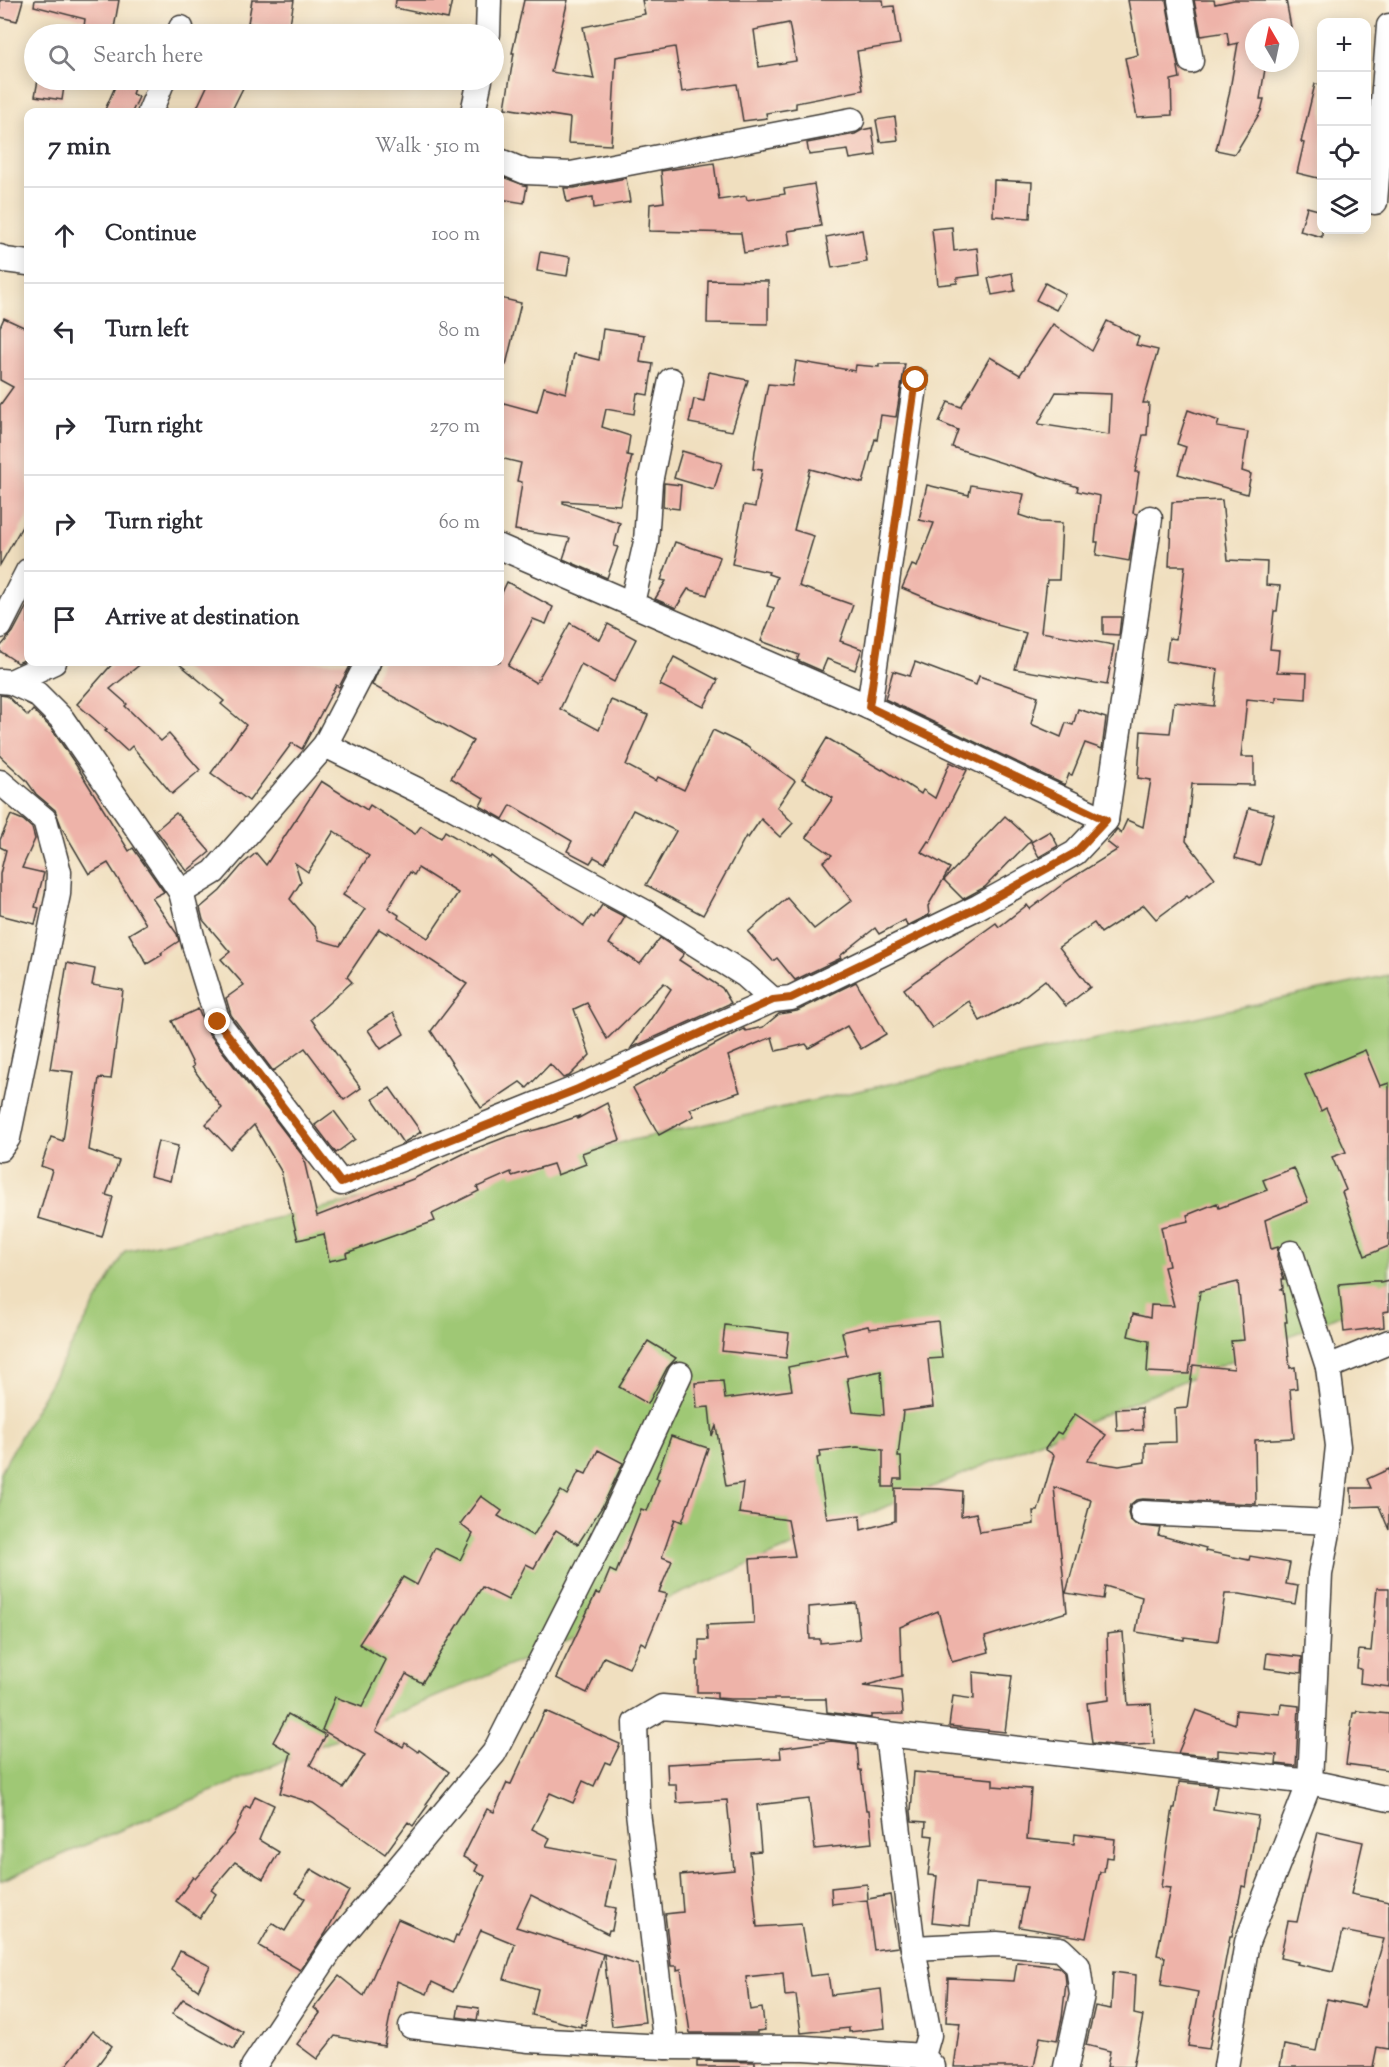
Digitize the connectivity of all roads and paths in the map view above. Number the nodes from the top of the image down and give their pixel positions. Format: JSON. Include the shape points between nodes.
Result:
{"nodes":[{"id":1,"x":489,"y":0,"type":"edge"},
{"id":2,"x":1180,"y":0,"type":"edge"},
{"id":3,"x":488,"y":24,"type":"edge"},
{"id":4,"x":1389,"y":26,"type":"edge"},
{"id":5,"x":1191,"y":61,"type":"dead end"},
{"id":6,"x":159,"y":90,"type":"edge"},
{"id":7,"x":478,"y":90,"type":"edge"},
{"id":8,"x":152,"y":108,"type":"edge"},
{"id":9,"x":474,"y":108,"type":"edge"},
{"id":10,"x":852,"y":120,"type":"dead end"},
{"id":11,"x":504,"y":162,"type":"edge"},
{"id":12,"x":1375,"y":202,"type":"dead end"},
{"id":13,"x":671,"y":380,"type":"dead end"},
{"id":14,"x":916,"y":380,"type":"dead end"},
{"id":15,"x":1150,"y":518,"type":"dead end"},
{"id":16,"x":504,"y":549,"type":"edge"},
{"id":17,"x":24,"y":579,"type":"edge"},
{"id":18,"x":632,"y":603,"type":"junction"},
{"id":19,"x":0,"y":626,"type":"edge"},
{"id":20,"x":44,"y":666,"type":"edge"},
{"id":21,"x":366,"y":666,"type":"edge"},
{"id":22,"x":6,"y":682,"type":"edge"},
{"id":23,"x":869,"y":707,"type":"junction"},
{"id":24,"x":325,"y":745,"type":"junction"},
{"id":25,"x":0,"y":782,"type":"edge"},
{"id":26,"x":1106,"y":820,"type":"junction"},
{"id":27,"x":181,"y":892,"type":"junction"},
{"id":28,"x":773,"y":1000,"type":"junction"},
{"id":29,"x":0,"y":1149,"type":"edge"},
{"id":30,"x":1291,"y":1252,"type":"dead end"},
{"id":31,"x":1389,"y":1342,"type":"edge"},
{"id":32,"x":1328,"y":1367,"type":"junction"},
{"id":33,"x":680,"y":1374,"type":"dead end"},
{"id":34,"x":1142,"y":1513,"type":"dead end"},
{"id":35,"x":1330,"y":1522,"type":"junction"},
{"id":36,"x":887,"y":1734,"type":"junction"},
{"id":37,"x":1310,"y":1782,"type":"junction"},
{"id":38,"x":1389,"y":1799,"type":"edge"},
{"id":39,"x":913,"y":1948,"type":"junction"},
{"id":40,"x":411,"y":2026,"type":"dead end"},
{"id":41,"x":666,"y":2047,"type":"junction"},
{"id":42,"x":928,"y":2062,"type":"edge"},
{"id":43,"x":253,"y":2067,"type":"edge"},
{"id":44,"x":1066,"y":2067,"type":"edge"},
{"id":45,"x":1226,"y":2067,"type":"edge"}],
"edges":[{"from":1,"to":3,"type":"street"},
{"from":2,"to":5,"type":"street"},
{"from":4,"to":12,"type":"street"},
{"from":6,"to":8,"type":"street"},
{"from":7,"to":9,"type":"street"},
{"from":10,"to":11,"type":"street","via":[[571,174],[526,172]]},
{"from":13,"to":18,"type":"street","via":[[650,482],[646,542]]},
{"from":14,"to":23,"type":"street"},
{"from":15,"to":26,"type":"street"},
{"from":16,"to":18,"type":"street"},
{"from":17,"to":19,"type":"street"},
{"from":18,"to":23,"type":"street"},
{"from":20,"to":22,"type":"street"},
{"from":21,"to":24,"type":"street"},
{"from":22,"to":27,"type":"street","via":[[36,694],[62,719]]},
{"from":23,"to":26,"type":"street"},
{"from":24,"to":27,"type":"street","via":[[214,872]]},
{"from":24,"to":28,"type":"street","via":[[450,806],[643,911],[745,975]]},
{"from":25,"to":29,"type":"street","via":[[45,820],[59,872],[58,894],[8,1138]]},
{"from":26,"to":28,"type":"street","via":[[1075,853],[978,907],[791,998]]},
{"from":27,"to":28,"type":"street","via":[[218,1022],[341,1183],[578,1089]]},
{"from":30,"to":32,"type":"street"},
{"from":31,"to":32,"type":"street"},
{"from":32,"to":35,"type":"street","via":[[1338,1446]]},
{"from":33,"to":43,"type":"street","via":[[611,1522],[494,1753],[332,1948]]},
{"from":34,"to":35,"type":"street"},
{"from":35,"to":37,"type":"street","via":[[1320,1574]]},
{"from":36,"to":37,"type":"street"},
{"from":36,"to":39,"type":"street"},
{"from":36,"to":41,"type":"street","via":[[662,1707],[635,1724],[638,1812]]},
{"from":37,"to":38,"type":"street"},
{"from":37,"to":45,"type":"street","via":[[1247,1942]]},
{"from":39,"to":42,"type":"street","via":[[929,2035]]},
{"from":39,"to":44,"type":"street","via":[[998,1944],[1060,1949],[1078,1966],[1082,1995]]},
{"from":40,"to":41,"type":"street","via":[[529,2040]]},
{"from":41,"to":42,"type":"street","via":[[805,2048]]}]}
